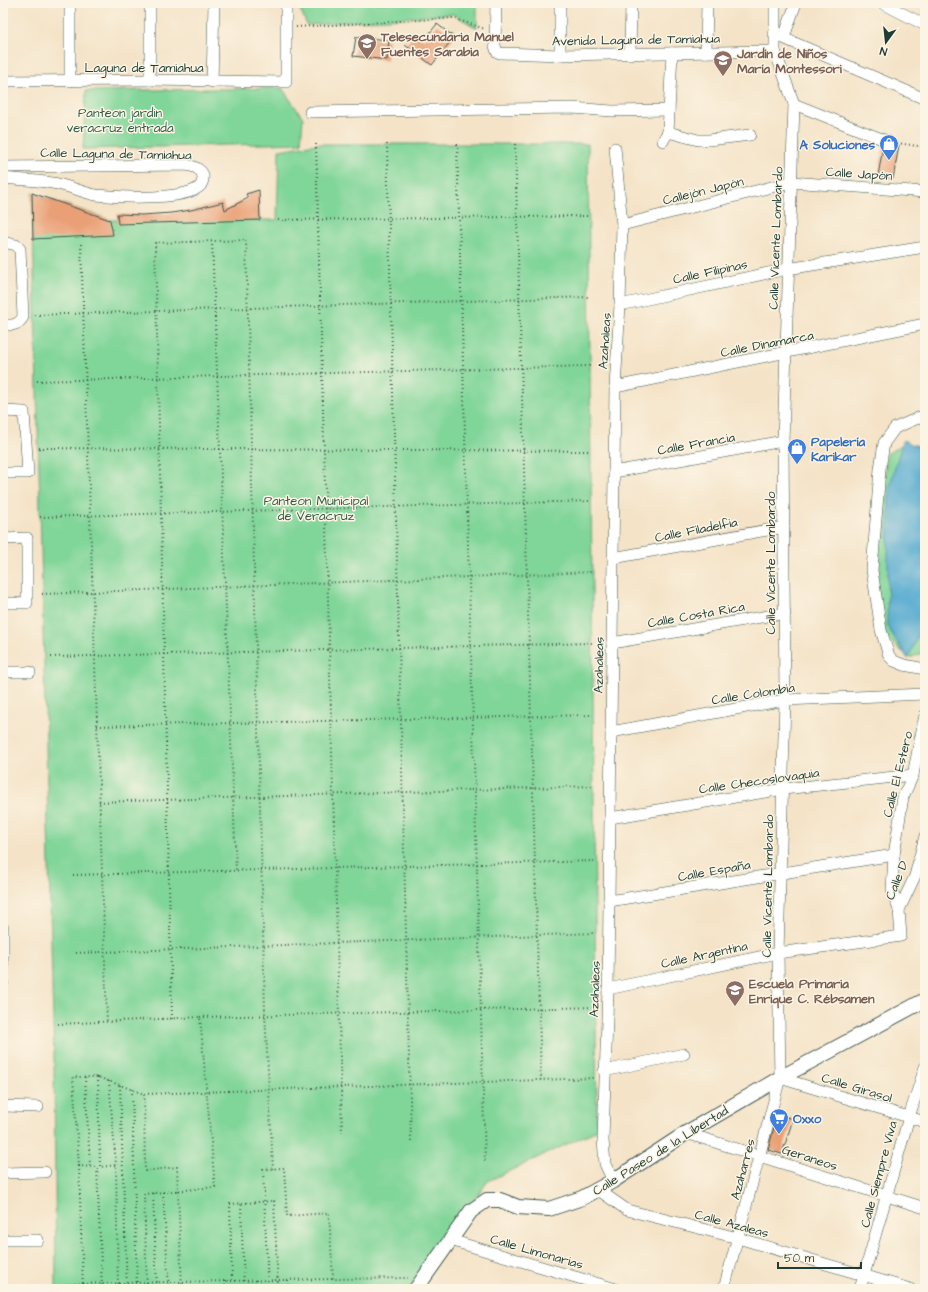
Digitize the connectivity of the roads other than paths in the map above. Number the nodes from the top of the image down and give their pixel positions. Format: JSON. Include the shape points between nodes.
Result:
{"nodes":[{"id":1,"x":70,"y":3,"type":"edge"},
{"id":2,"x":150,"y":3,"type":"edge"},
{"id":3,"x":214,"y":3,"type":"edge"},
{"id":4,"x":286,"y":3,"type":"edge"},
{"id":5,"x":496,"y":3,"type":"edge"},
{"id":6,"x":560,"y":3,"type":"edge"},
{"id":7,"x":630,"y":3,"type":"edge"},
{"id":8,"x":707,"y":3,"type":"edge"},
{"id":9,"x":775,"y":3,"type":"edge"},
{"id":10,"x":796,"y":3,"type":"edge"},
{"id":11,"x":882,"y":3,"type":"edge"},
{"id":12,"x":925,"y":25,"type":"edge"},
{"id":13,"x":779,"y":36,"type":"junction"},
{"id":14,"x":775,"y":50,"type":"junction"},
{"id":15,"x":706,"y":52,"type":"junction"},
{"id":16,"x":672,"y":53,"type":"junction"},
{"id":17,"x":630,"y":54,"type":"junction"},
{"id":18,"x":560,"y":55,"type":"junction"},
{"id":19,"x":150,"y":80,"type":"junction"},
{"id":20,"x":3,"y":81,"type":"edge"},
{"id":21,"x":70,"y":81,"type":"junction"},
{"id":22,"x":212,"y":82,"type":"junction"},
{"id":23,"x":925,"y":99,"type":"edge"},
{"id":24,"x":794,"y":104,"type":"junction"},
{"id":25,"x":669,"y":110,"type":"junction"},
{"id":26,"x":310,"y":112,"type":"dead end"},
{"id":27,"x":750,"y":134,"type":"dead end"},
{"id":28,"x":887,"y":141,"type":"road end"},
{"id":29,"x":615,"y":148,"type":"dead end"},
{"id":30,"x":3,"y":167,"type":"edge"},
{"id":31,"x":3,"y":178,"type":"edge"},
{"id":32,"x":791,"y":182,"type":"junction"},
{"id":33,"x":925,"y":192,"type":"edge"},
{"id":34,"x":622,"y":225,"type":"junction"},
{"id":35,"x":3,"y":242,"type":"edge"},
{"id":36,"x":925,"y":247,"type":"edge"},
{"id":37,"x":787,"y":269,"type":"junction"},
{"id":38,"x":620,"y":305,"type":"junction"},
{"id":39,"x":3,"y":324,"type":"edge"},
{"id":40,"x":925,"y":324,"type":"edge"},
{"id":41,"x":785,"y":354,"type":"junction"},
{"id":42,"x":615,"y":387,"type":"junction"},
{"id":43,"x":3,"y":411,"type":"edge"},
{"id":44,"x":925,"y":415,"type":"edge"},
{"id":45,"x":783,"y":441,"type":"junction"},
{"id":46,"x":614,"y":472,"type":"junction"},
{"id":47,"x":3,"y":473,"type":"edge"},
{"id":48,"x":784,"y":527,"type":"junction"},
{"id":49,"x":3,"y":539,"type":"edge"},
{"id":50,"x":613,"y":558,"type":"junction"},
{"id":51,"x":3,"y":603,"type":"edge"},
{"id":52,"x":784,"y":613,"type":"junction"},
{"id":53,"x":612,"y":643,"type":"junction"},
{"id":54,"x":925,"y":669,"type":"edge"},
{"id":55,"x":3,"y":672,"type":"edge"},
{"id":56,"x":30,"y":672,"type":"dead end"},
{"id":57,"x":925,"y":694,"type":"edge"},
{"id":58,"x":785,"y":700,"type":"junction"},
{"id":59,"x":925,"y":716,"type":"edge"},
{"id":60,"x":611,"y":732,"type":"junction"},
{"id":61,"x":913,"y":775,"type":"junction"},
{"id":62,"x":783,"y":789,"type":"junction"},
{"id":63,"x":610,"y":818,"type":"junction"},
{"id":64,"x":925,"y":836,"type":"edge"},
{"id":65,"x":894,"y":855,"type":"junction"},
{"id":66,"x":781,"y":873,"type":"junction"},
{"id":67,"x":609,"y":901,"type":"junction"},
{"id":68,"x":899,"y":910,"type":"junction"},
{"id":69,"x":3,"y":928,"type":"edge"},
{"id":70,"x":901,"y":936,"type":"joint"},
{"id":71,"x":778,"y":953,"type":"junction"},
{"id":72,"x":3,"y":982,"type":"edge"},
{"id":73,"x":608,"y":989,"type":"junction"},
{"id":74,"x":925,"y":1000,"type":"edge"},
{"id":75,"x":684,"y":1054,"type":"dead end"},
{"id":76,"x":925,"y":1067,"type":"edge"},
{"id":77,"x":600,"y":1075,"type":"junction"},
{"id":78,"x":780,"y":1078,"type":"junction"},
{"id":79,"x":3,"y":1106,"type":"edge"},
{"id":80,"x":38,"y":1107,"type":"dead end"},
{"id":81,"x":909,"y":1117,"type":"junction"},
{"id":82,"x":925,"y":1122,"type":"edge"},
{"id":83,"x":686,"y":1133,"type":"junction"},
{"id":84,"x":760,"y":1155,"type":"junction"},
{"id":85,"x":3,"y":1172,"type":"edge"},
{"id":86,"x":45,"y":1172,"type":"dead end"},
{"id":87,"x":613,"y":1181,"type":"junction"},
{"id":88,"x":598,"y":1190,"type":"junction"},
{"id":89,"x":887,"y":1197,"type":"junction"},
{"id":90,"x":925,"y":1208,"type":"edge"},
{"id":91,"x":738,"y":1238,"type":"junction"},
{"id":92,"x":3,"y":1240,"type":"edge"},
{"id":93,"x":38,"y":1240,"type":"dead end"},
{"id":94,"x":450,"y":1240,"type":"junction"},
{"id":95,"x":864,"y":1276,"type":"junction"},
{"id":96,"x":412,"y":1283,"type":"edge"},
{"id":97,"x":616,"y":1289,"type":"edge"},
{"id":98,"x":724,"y":1289,"type":"edge"},
{"id":99,"x":860,"y":1289,"type":"edge"},
{"id":100,"x":910,"y":1289,"type":"edge"}],
"edges":[{"from":1,"to":21,"type":"street"},
{"from":2,"to":19,"type":"street"},
{"from":3,"to":22,"type":"street"},
{"from":4,"to":22,"type":"street","name":"Laguna de Tamiahua","via":[[286,82]]},
{"from":5,"to":18,"type":"street","name":"Avenida Laguna de Tamiahua","via":[[497,52]]},
{"from":6,"to":18,"type":"street"},
{"from":7,"to":17,"type":"street"},
{"from":8,"to":15,"type":"street"},
{"from":9,"to":13,"type":"street","name":"Calle Vicente Lombardo"},
{"from":10,"to":13,"type":"street"},
{"from":11,"to":12,"type":"street"},
{"from":13,"to":14,"type":"street","name":"Calle Vicente Lombardo"},
{"from":13,"to":23,"type":"street"},
{"from":14,"to":15,"type":"street","name":"Avenida Laguna de Tamiahua"},
{"from":14,"to":24,"type":"street","name":"Calle Vicente Lombardo"},
{"from":15,"to":16,"type":"street","name":"Avenida Laguna de Tamiahua"},
{"from":16,"to":17,"type":"street","name":"Avenida Laguna de Tamiahua"},
{"from":16,"to":25,"type":"street"},
{"from":17,"to":18,"type":"street","name":"Avenida Laguna de Tamiahua"},
{"from":19,"to":21,"type":"street","name":"Laguna de Tamiahua"},
{"from":19,"to":22,"type":"street","name":"Laguna de Tamiahua"},
{"from":20,"to":21,"type":"street","name":"Laguna de Tamiahua"},
{"from":24,"to":28,"type":"street"},
{"from":24,"to":32,"type":"street","name":"Calle Vicente Lombardo"},
{"from":25,"to":26,"type":"street","via":[[612,111],[572,108]]},
{"from":25,"to":27,"type":"street","via":[[665,137],[709,140]]},
{"from":29,"to":34,"type":"street","name":"Azahaleas"},
{"from":30,"to":31,"type":"street","name":"Calle Laguna de Tamiahua","via":[[195,166],[203,177],[198,189],[187,194],[145,197],[96,195],[52,183]]},
{"from":32,"to":33,"type":"street","name":"Calle Japón"},
{"from":32,"to":34,"type":"street","name":"Callejón Japón"},
{"from":32,"to":37,"type":"street","name":"Calle Vicente Lombardo"},
{"from":34,"to":38,"type":"street","name":"Azahaleas"},
{"from":35,"to":39,"type":"street","via":[[16,245],[20,249],[23,318],[15,325]]},
{"from":36,"to":37,"type":"street","name":"Calle Filipinas"},
{"from":37,"to":38,"type":"street","name":"Calle Filipinas"},
{"from":37,"to":41,"type":"street","name":"Calle Vicente Lombardo"},
{"from":38,"to":42,"type":"street","name":"Azahaleas"},
{"from":40,"to":41,"type":"street","name":"Calle Dinamarca"},
{"from":41,"to":42,"type":"street","name":"Calle Dinamarca"},
{"from":41,"to":45,"type":"street","name":"Calle Vicente Lombardo"},
{"from":42,"to":46,"type":"street","name":"Azahaleas"},
{"from":43,"to":47,"type":"street","via":[[24,412],[28,473]]},
{"from":44,"to":54,"type":"street","via":[[895,428],[884,443],[872,570],[881,630],[889,656],[904,665]]},
{"from":45,"to":46,"type":"street","name":"Calle Francia"},
{"from":45,"to":48,"type":"street","name":"Calle Vicente Lombardo"},
{"from":46,"to":50,"type":"street","name":"Azahaleas"},
{"from":48,"to":50,"type":"street","name":"Calle Filadelfia"},
{"from":48,"to":52,"type":"street","name":"Calle Vicente Lombardo"},
{"from":49,"to":51,"type":"street","via":[[27,538],[27,603]]},
{"from":50,"to":53,"type":"street","name":"Azahaleas"},
{"from":52,"to":53,"type":"street","name":"Calle Costa Rica"},
{"from":52,"to":58,"type":"street","name":"Calle Vicente Lombardo"},
{"from":53,"to":60,"type":"street","name":"Azahaleas"},
{"from":55,"to":56,"type":"street"},
{"from":57,"to":58,"type":"street","name":"Calle Colombia"},
{"from":58,"to":60,"type":"street","name":"Calle Colombia"},
{"from":58,"to":62,"type":"street","name":"Calle Vicente Lombardo"},
{"from":59,"to":61,"type":"street","name":"Calle El Estero"},
{"from":60,"to":63,"type":"street","name":"Azahaleas"},
{"from":61,"to":62,"type":"street","name":"Calle Checoslovaquia"},
{"from":61,"to":65,"type":"street","name":"Calle El Estero","via":[[904,796]]},
{"from":62,"to":63,"type":"street","name":"Calle Checoslovaquia"},
{"from":62,"to":66,"type":"street","name":"Calle Vicente Lombardo"},
{"from":63,"to":67,"type":"street","name":"Azahaleas"},
{"from":64,"to":68,"type":"street","name":"Calle D","via":[[914,876]]},
{"from":65,"to":66,"type":"street","name":"Calle España"},
{"from":65,"to":68,"type":"street","name":"Calle El Estero","via":[[892,890]]},
{"from":66,"to":67,"type":"street","name":"Calle España"},
{"from":66,"to":71,"type":"street","name":"Calle Vicente Lombardo"},
{"from":67,"to":73,"type":"street","name":"Azahaleas"},
{"from":68,"to":70,"type":"street","name":"Calle D"},
{"from":69,"to":72,"type":"street"},
{"from":70,"to":71,"type":"street","name":"Calle Argentina"},
{"from":71,"to":73,"type":"street","name":"Calle Argentina"},
{"from":71,"to":78,"type":"street","name":"Calle Vicente Lombardo"},
{"from":73,"to":77,"type":"street","name":"Azahaleas"},
{"from":74,"to":78,"type":"street","name":"Calle Paseo de la Libertad"},
{"from":75,"to":77,"type":"street"},
{"from":76,"to":81,"type":"street","name":"Calle Siempre Viva"},
{"from":77,"to":87,"type":"street","name":"Azahaleas","via":[[605,1164]]},
{"from":78,"to":81,"type":"street","name":"Calle Girasol"},
{"from":78,"to":83,"type":"street","name":"Calle Paseo de la Libertad"},
{"from":78,"to":84,"type":"street","name":"Azaharres"},
{"from":79,"to":80,"type":"street"},
{"from":81,"to":82,"type":"street","name":"Calle Girasol"},
{"from":81,"to":89,"type":"street","name":"Calle Siempre Viva"},
{"from":83,"to":84,"type":"street","name":"Geraneos"},
{"from":83,"to":87,"type":"street","name":"Calle Paseo de la Libertad"},
{"from":84,"to":89,"type":"street","name":"Geraneos"},
{"from":84,"to":91,"type":"street","name":"Azaharres"},
{"from":85,"to":86,"type":"street"},
{"from":87,"to":88,"type":"street","name":"Calle Paseo de la Libertad"},
{"from":88,"to":91,"type":"street","name":"Calle Azaleas","via":[[627,1210]]},
{"from":88,"to":94,"type":"street","name":"Calle Paseo de la Libertad","via":[[549,1209],[518,1207],[500,1200],[487,1200],[471,1211]]},
{"from":89,"to":90,"type":"street","name":"Geraneos"},
{"from":89,"to":95,"type":"street","name":"Calle Siempre Viva"},
{"from":91,"to":95,"type":"street","name":"Calle Azaleas"},
{"from":91,"to":98,"type":"street","name":"Azaharres"},
{"from":92,"to":93,"type":"street"},
{"from":94,"to":96,"type":"street","name":"Calle Paseo de la Libertad"},
{"from":94,"to":97,"type":"street","name":"Calle Limonarias"},
{"from":95,"to":99,"type":"street","name":"Calle Siempre Viva"},
{"from":95,"to":100,"type":"street","name":"Calle Azaleas"}]}
